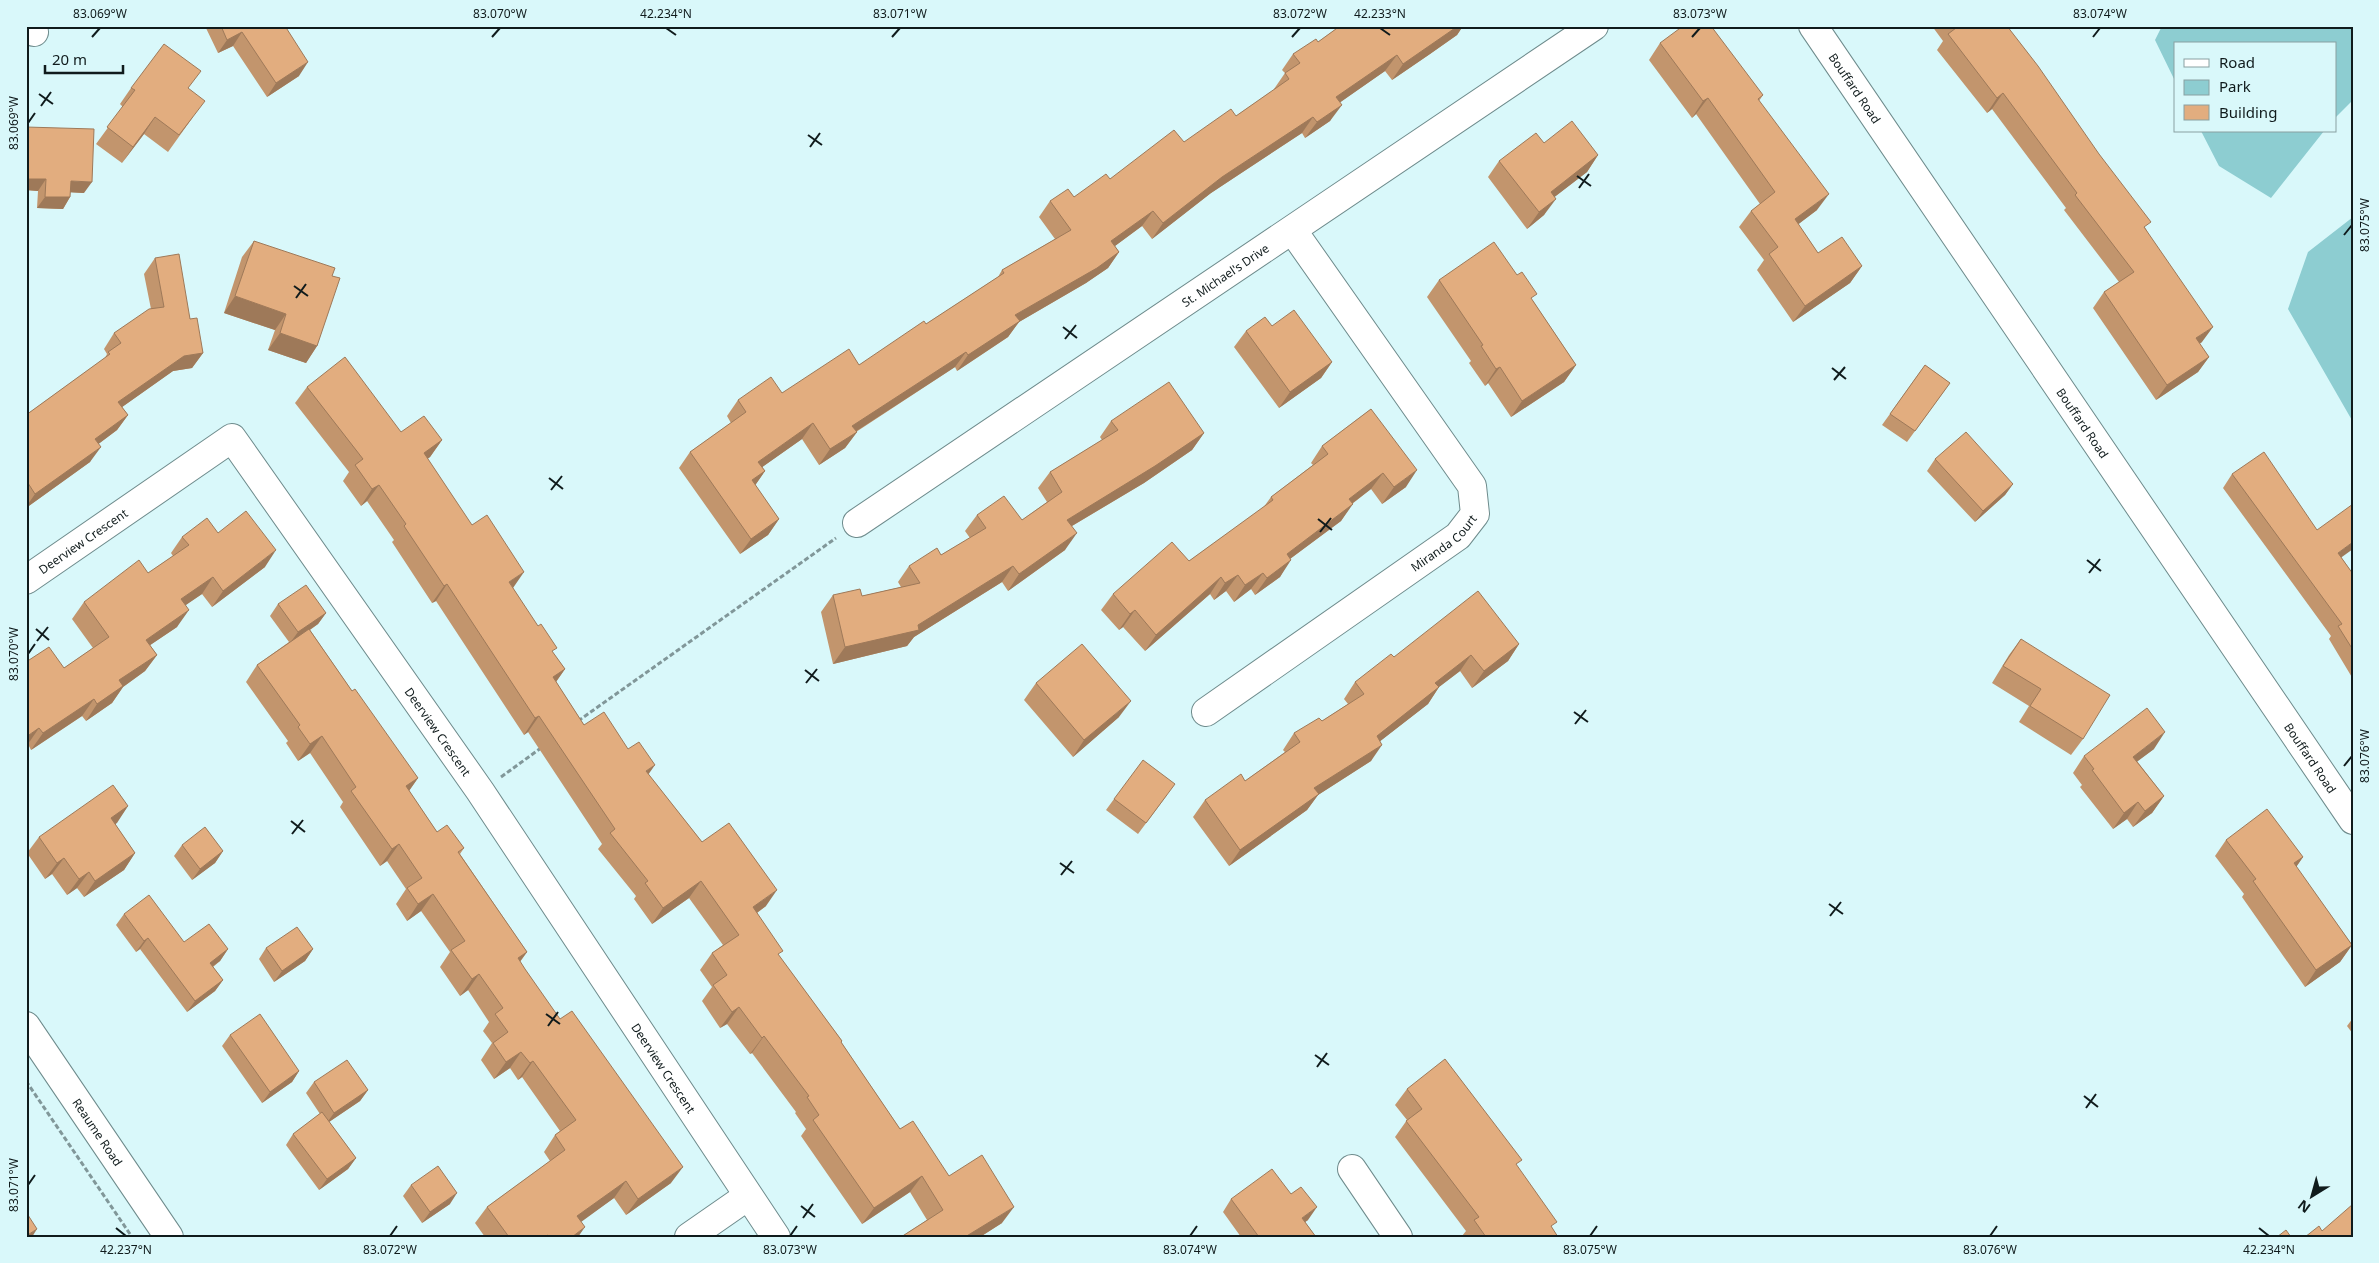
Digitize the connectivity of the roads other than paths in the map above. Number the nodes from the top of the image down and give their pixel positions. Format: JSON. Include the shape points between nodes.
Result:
{"nodes":[{"id":1,"x":1594,"y":26,"type":"edge"},
{"id":2,"x":1813,"y":26,"type":"edge"},
{"id":3,"x":1293,"y":231,"type":"junction"},
{"id":4,"x":857,"y":523,"type":"road end"},
{"id":5,"x":26,"y":580,"type":"edge"},
{"id":6,"x":1206,"y":712,"type":"dead end"},
{"id":7,"x":2353,"y":820,"type":"edge"},
{"id":8,"x":26,"y":1026,"type":"edge"},
{"id":9,"x":1352,"y":1169,"type":"dead end"},
{"id":10,"x":748,"y":1196,"type":"junction"},
{"id":11,"x":169,"y":1237,"type":"edge"},
{"id":12,"x":688,"y":1237,"type":"edge"},
{"id":13,"x":776,"y":1237,"type":"edge"},
{"id":14,"x":1398,"y":1237,"type":"edge"}],
"edges":[{"from":1,"to":3,"type":"street","name":"St. Michael's Drive"},
{"from":2,"to":7,"type":"street","name":"Bouffard Road"},
{"from":3,"to":4,"type":"street","name":"St. Michael's Drive"},
{"from":3,"to":6,"type":"street","name":"Miranda Court","via":[[1472,486],[1475,514],[1458,536]]},
{"from":5,"to":10,"type":"street","name":"Deerview Crescent","via":[[232,438],[480,791]]},
{"from":8,"to":11,"type":"street","name":"Reaume Road"},
{"from":9,"to":14,"type":"street"},
{"from":10,"to":12,"type":"street"},
{"from":10,"to":13,"type":"street","name":"Deerview Crescent"}]}
